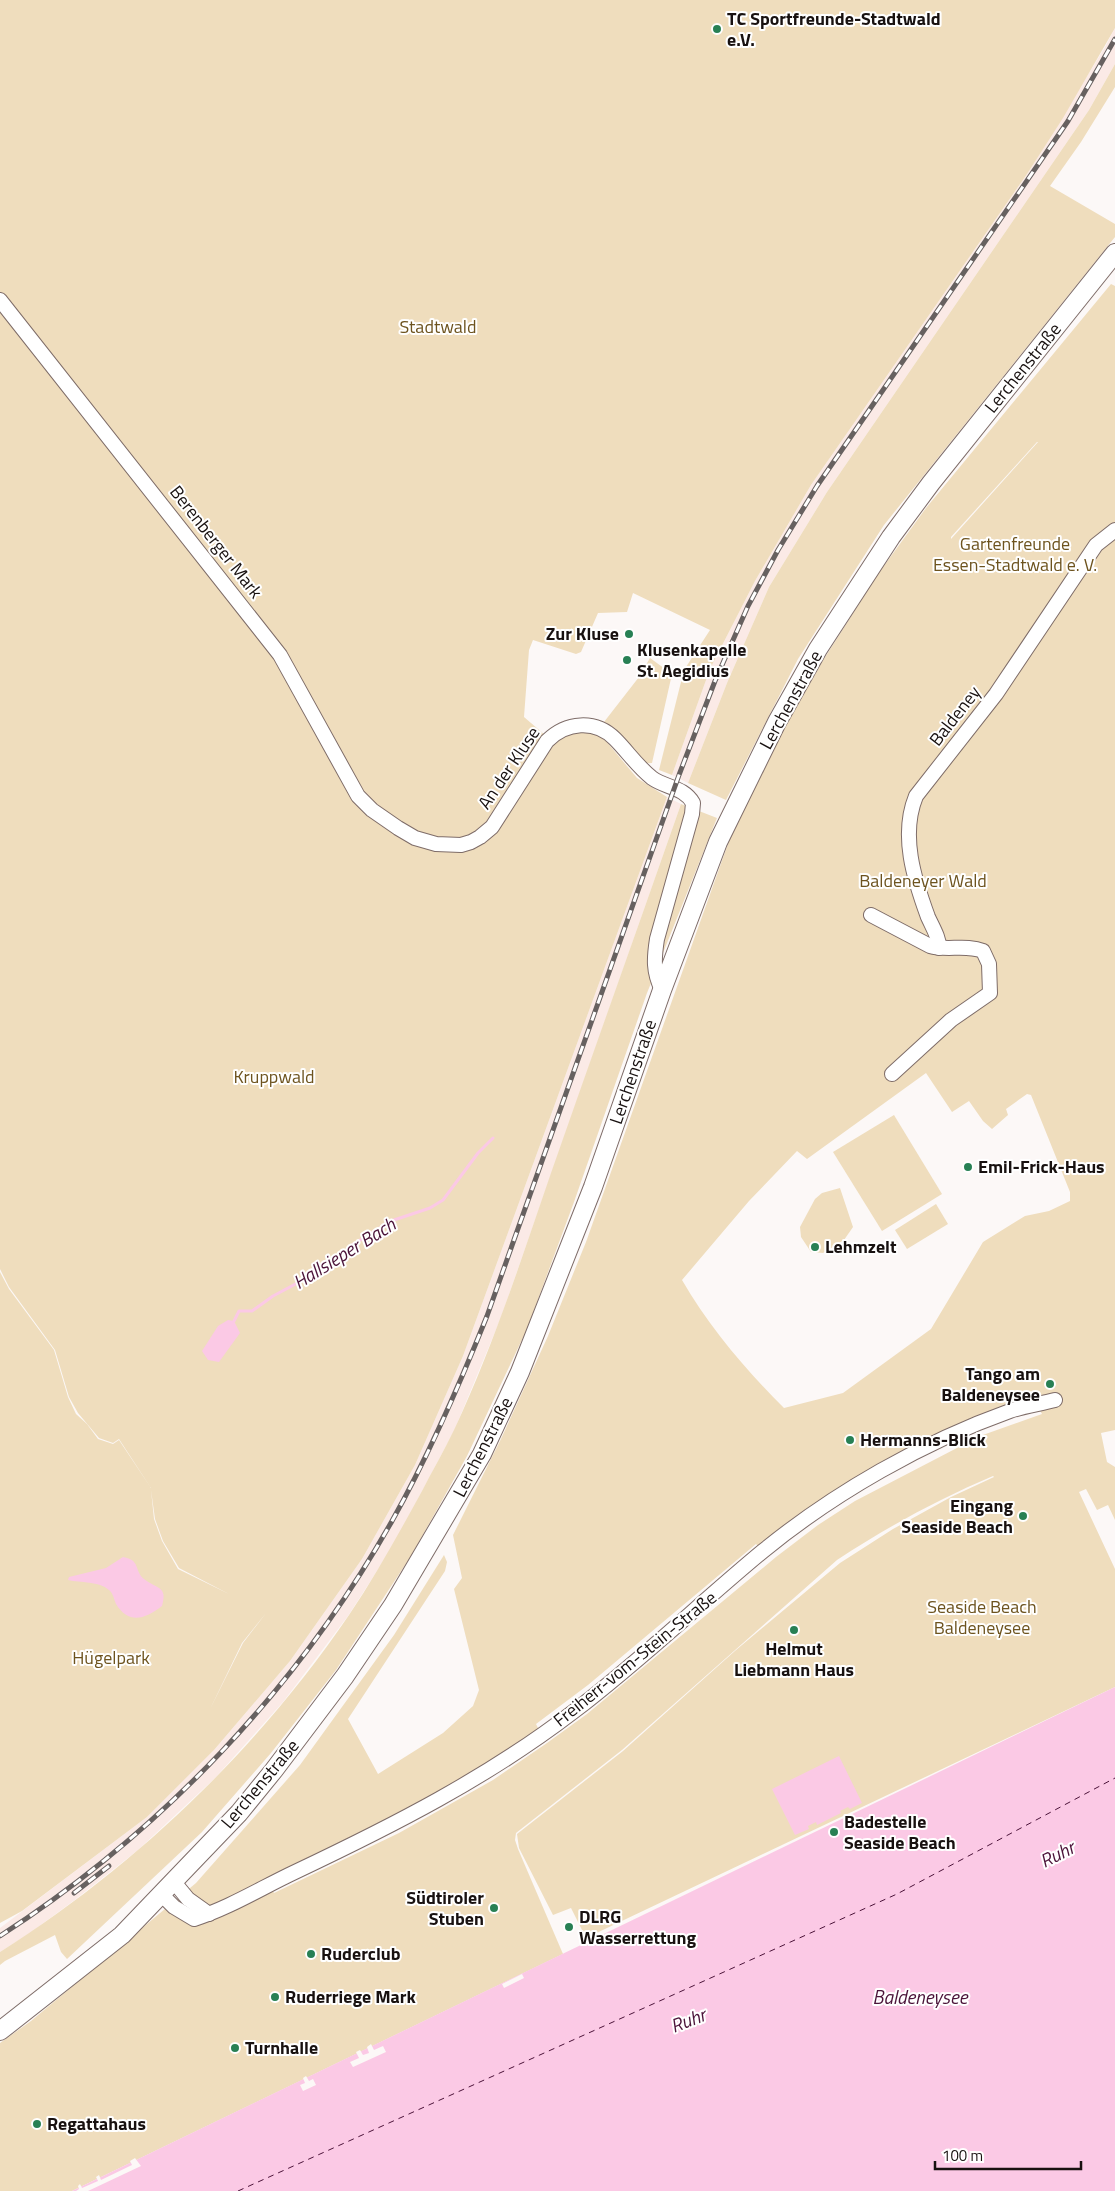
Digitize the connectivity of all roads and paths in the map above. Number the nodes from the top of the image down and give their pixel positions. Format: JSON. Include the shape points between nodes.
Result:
{"nodes":[{"id":1,"x":1115,"y":253,"type":"edge"},
{"id":2,"x":0,"y":300,"type":"edge"},
{"id":3,"x":1115,"y":530,"type":"edge"},
{"id":4,"x":383,"y":818,"type":"joint"},
{"id":5,"x":871,"y":915,"type":"dead end"},
{"id":6,"x":939,"y":948,"type":"junction"},
{"id":7,"x":662,"y":990,"type":"junction"},
{"id":8,"x":892,"y":1074,"type":"dead end"},
{"id":9,"x":1055,"y":1400,"type":"dead end"},
{"id":10,"x":168,"y":1888,"type":"junction"},
{"id":11,"x":0,"y":2031,"type":"edge"}],
"edges":[{"from":1,"to":7,"type":"main road","name":"Lerchenstraße","via":[[931,483],[891,537],[818,649],[777,722],[718,842]]},
{"from":2,"to":4,"type":"street","name":"Berenberger Mark","via":[[280,655],[353,790]]},
{"from":3,"to":6,"type":"street","name":"Baldeney","via":[[1096,545],[996,694],[916,796],[910,814],[913,873],[940,942]]},
{"from":4,"to":7,"type":"street","name":"An der Kluse","via":[[415,838],[436,844],[471,842],[492,827],[555,732],[578,725],[604,730],[615,738],[637,766],[654,779],[686,792],[693,803],[657,939],[654,968]]},
{"from":5,"to":6,"type":"street"},
{"from":6,"to":8,"type":"street","via":[[983,951],[989,964],[990,994],[951,1020]]},
{"from":7,"to":10,"type":"main road","name":"Lerchenstraße","via":[[550,1298],[482,1454],[398,1597],[345,1676],[240,1813]]},
{"from":9,"to":10,"type":"street","name":"Freiherr-vom-Stein-Straße","via":[[1013,1410],[970,1427],[851,1489],[763,1551],[574,1711],[486,1773],[395,1824],[194,1919],[174,1907]]},
{"from":10,"to":11,"type":"main road","via":[[122,1935]]}]}
